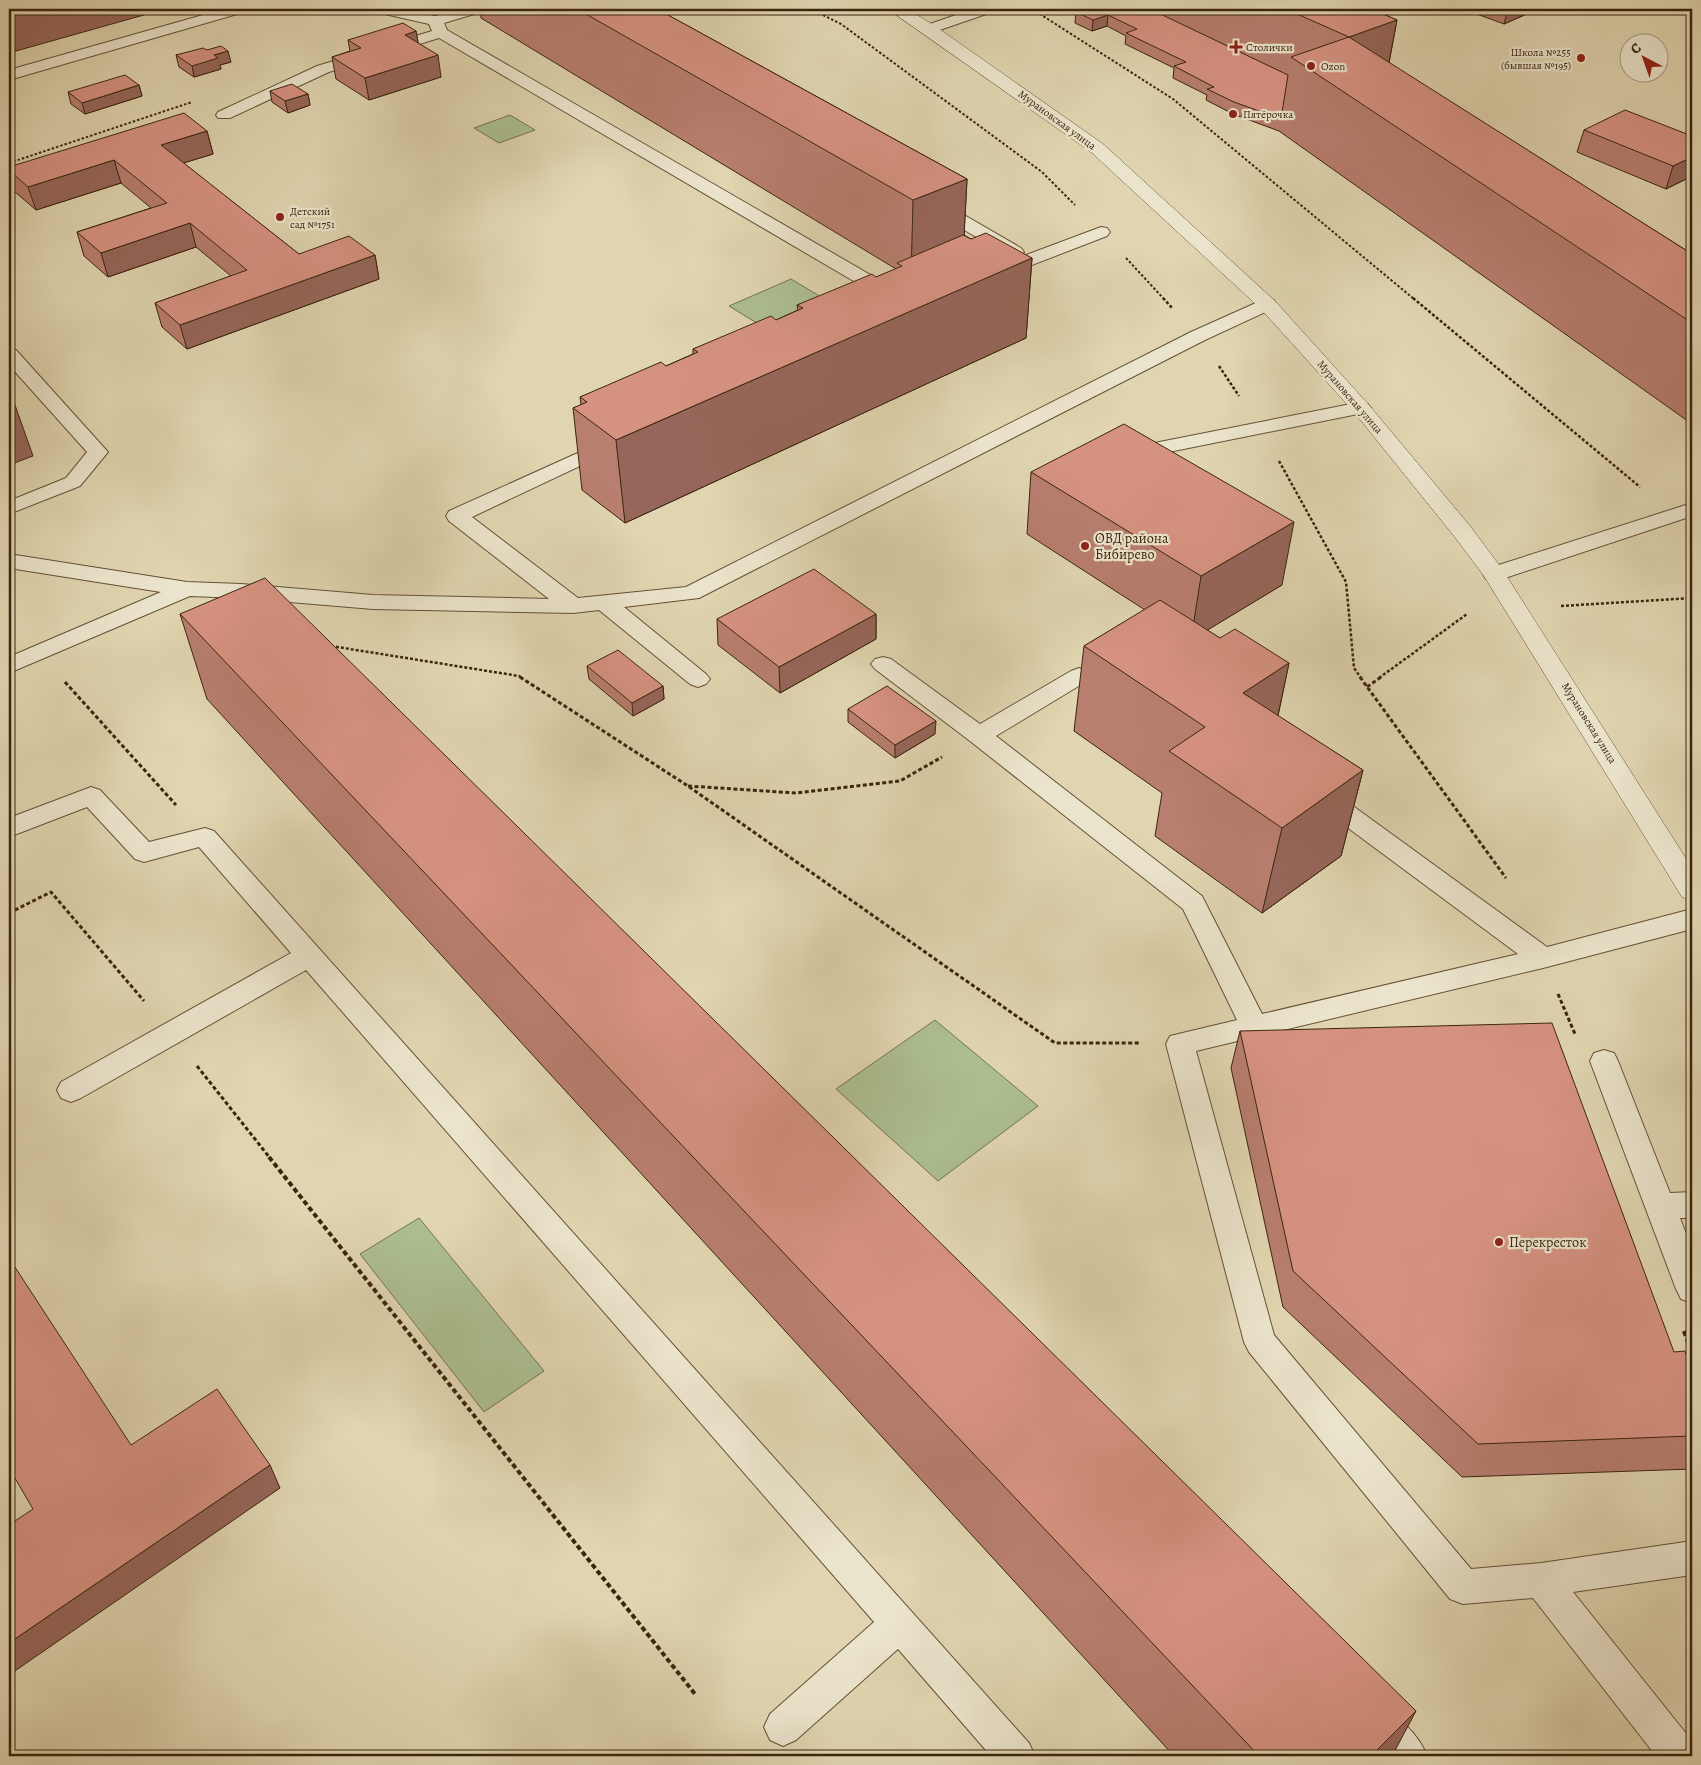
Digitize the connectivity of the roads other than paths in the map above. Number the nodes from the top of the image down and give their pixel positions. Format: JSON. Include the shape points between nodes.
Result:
{"nodes":[{"id":1,"x":239,"y":9,"type":"edge"},
{"id":2,"x":381,"y":9,"type":"edge"},
{"id":3,"x":476,"y":9,"type":"edge"},
{"id":4,"x":896,"y":9,"type":"edge"},
{"id":5,"x":986,"y":9,"type":"edge"},
{"id":6,"x":438,"y":27,"type":"junction"},
{"id":7,"x":929,"y":29,"type":"junction"},
{"id":8,"x":9,"y":75,"type":"edge"},
{"id":9,"x":224,"y":115,"type":"dead end"},
{"id":10,"x":918,"y":196,"type":"edge"},
{"id":11,"x":1101,"y":232,"type":"road end"},
{"id":12,"x":1028,"y":259,"type":"junction"},
{"id":13,"x":984,"y":278,"type":"edge"},
{"id":14,"x":1267,"y":304,"type":"junction"},
{"id":15,"x":902,"y":311,"type":"edge"},
{"id":16,"x":9,"y":354,"type":"edge"},
{"id":17,"x":1362,"y":408,"type":"junction"},
{"id":18,"x":626,"y":438,"type":"edge"},
{"id":19,"x":1108,"y":458,"type":"edge"},
{"id":20,"x":9,"y":508,"type":"edge"},
{"id":21,"x":1683,"y":512,"type":"edge"},
{"id":22,"x":9,"y":561,"type":"edge"},
{"id":23,"x":1494,"y":574,"type":"junction"},
{"id":24,"x":187,"y":589,"type":"junction"},
{"id":25,"x":241,"y":591,"type":"junction"},
{"id":26,"x":603,"y":602,"type":"junction"},
{"id":27,"x":573,"y":606,"type":"junction"},
{"id":28,"x":288,"y":638,"type":"edge"},
{"id":29,"x":883,"y":664,"type":"dead end"},
{"id":30,"x":9,"y":666,"type":"edge"},
{"id":31,"x":1079,"y":676,"type":"dead end"},
{"id":32,"x":698,"y":679,"type":"dead end"},
{"id":33,"x":979,"y":735,"type":"junction"},
{"id":34,"x":1302,"y":782,"type":"edge"},
{"id":35,"x":9,"y":828,"type":"edge"},
{"id":36,"x":1692,"y":890,"type":"edge"},
{"id":37,"x":1692,"y":919,"type":"edge"},
{"id":38,"x":309,"y":955,"type":"junction"},
{"id":39,"x":1544,"y":958,"type":"junction"},
{"id":40,"x":1254,"y":1026,"type":"junction"},
{"id":41,"x":1604,"y":1061,"type":"dead end"},
{"id":42,"x":71,"y":1090,"type":"dead end"},
{"id":43,"x":1692,"y":1205,"type":"edge"},
{"id":44,"x":1660,"y":1206,"type":"junction"},
{"id":45,"x":1692,"y":1289,"type":"edge"},
{"id":46,"x":1692,"y":1558,"type":"edge"},
{"id":47,"x":1541,"y":1580,"type":"junction"},
{"id":48,"x":899,"y":1624,"type":"junction"},
{"id":49,"x":1351,"y":1700,"type":"edge"},
{"id":50,"x":783,"y":1727,"type":"dead end"},
{"id":51,"x":1016,"y":1756,"type":"edge"},
{"id":52,"x":1408,"y":1756,"type":"edge"},
{"id":53,"x":1680,"y":1756,"type":"edge"}],
"edges":[{"from":1,"to":8,"type":"lane"},
{"from":2,"to":6,"type":"lane"},
{"from":3,"to":6,"type":"lane"},
{"from":4,"to":7,"type":"street","name":"Мурановская улица"},
{"from":5,"to":7,"type":"lane"},
{"from":6,"to":9,"type":"lane","via":[[322,69]]},
{"from":6,"to":15,"type":"lane"},
{"from":7,"to":14,"type":"street","name":"Мурановская улица","via":[[1097,148]]},
{"from":10,"to":12,"type":"lane"},
{"from":11,"to":12,"type":"lane"},
{"from":12,"to":13,"type":"lane"},
{"from":14,"to":17,"type":"street","name":"Мурановская улица"},
{"from":14,"to":26,"type":"lane","via":[[690,593]]},
{"from":16,"to":20,"type":"lane","via":[[98,452],[73,482]]},
{"from":17,"to":19,"type":"lane"},
{"from":17,"to":23,"type":"street","name":"Мурановская улица"},
{"from":18,"to":27,"type":"lane","via":[[456,516]]},
{"from":21,"to":23,"type":"lane"},
{"from":22,"to":24,"type":"lane"},
{"from":23,"to":36,"type":"street","name":"Мурановская улица"},
{"from":24,"to":25,"type":"lane"},
{"from":24,"to":30,"type":"lane"},
{"from":25,"to":27,"type":"lane","via":[[373,602]]},
{"from":25,"to":28,"type":"lane"},
{"from":26,"to":27,"type":"lane"},
{"from":26,"to":32,"type":"lane"},
{"from":29,"to":33,"type":"lane"},
{"from":31,"to":33,"type":"lane"},
{"from":33,"to":40,"type":"lane","via":[[1193,903]]},
{"from":34,"to":39,"type":"lane"},
{"from":35,"to":38,"type":"lane","via":[[92,796],[144,853],[205,837]]},
{"from":37,"to":39,"type":"lane"},
{"from":38,"to":42,"type":"lane"},
{"from":38,"to":48,"type":"lane"},
{"from":39,"to":40,"type":"lane"},
{"from":40,"to":47,"type":"lane","via":[[1180,1044],[1260,1342],[1463,1587]]},
{"from":41,"to":44,"type":"lane"},
{"from":43,"to":44,"type":"lane"},
{"from":44,"to":45,"type":"lane"},
{"from":46,"to":47,"type":"lane"},
{"from":47,"to":53,"type":"lane"},
{"from":48,"to":50,"type":"lane"},
{"from":48,"to":51,"type":"lane"},
{"from":49,"to":52,"type":"lane"}]}
